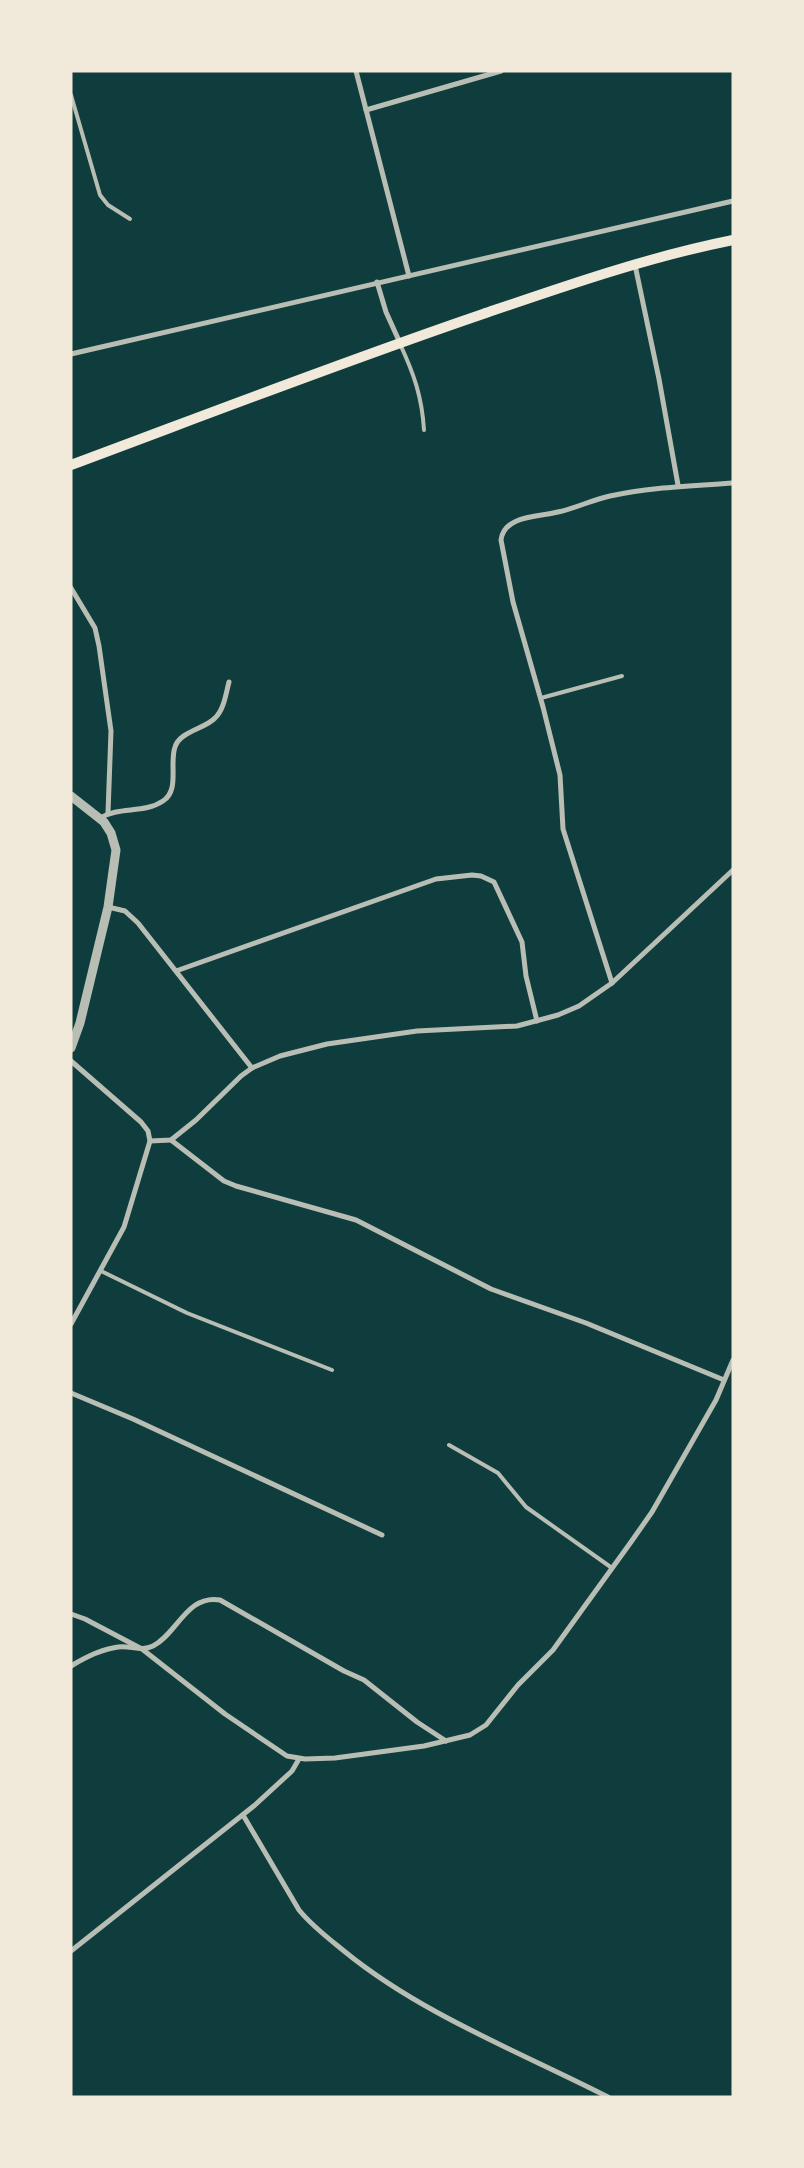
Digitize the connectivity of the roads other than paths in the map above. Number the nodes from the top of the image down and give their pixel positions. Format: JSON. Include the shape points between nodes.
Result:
{"nodes":[{"id":1,"x":356,"y":71,"type":"edge"},
{"id":2,"x":501,"y":71,"type":"edge"},
{"id":3,"x":71,"y":95,"type":"edge"},
{"id":4,"x":366,"y":110,"type":"junction"},
{"id":5,"x":733,"y":201,"type":"edge"},
{"id":6,"x":130,"y":219,"type":"dead end"},
{"id":7,"x":733,"y":240,"type":"edge"},
{"id":8,"x":635,"y":265,"type":"junction"},
{"id":9,"x":409,"y":276,"type":"junction"},
{"id":10,"x":377,"y":282,"type":"junction"},
{"id":11,"x":400,"y":343,"type":"junction"},
{"id":12,"x":71,"y":354,"type":"edge"},
{"id":13,"x":424,"y":430,"type":"dead end"},
{"id":14,"x":71,"y":465,"type":"edge"},
{"id":15,"x":733,"y":483,"type":"edge"},
{"id":16,"x":678,"y":485,"type":"junction"},
{"id":17,"x":71,"y":588,"type":"edge"},
{"id":18,"x":622,"y":676,"type":"dead end"},
{"id":19,"x":229,"y":682,"type":"dead end"},
{"id":20,"x":541,"y":698,"type":"junction"},
{"id":21,"x":71,"y":796,"type":"edge"},
{"id":22,"x":104,"y":816,"type":"junction"},
{"id":23,"x":733,"y":870,"type":"edge"},
{"id":24,"x":108,"y":907,"type":"junction"},
{"id":25,"x":176,"y":971,"type":"junction"},
{"id":26,"x":612,"y":983,"type":"junction"},
{"id":27,"x":538,"y":1021,"type":"junction"},
{"id":28,"x":71,"y":1048,"type":"edge"},
{"id":29,"x":71,"y":1061,"type":"edge"},
{"id":30,"x":252,"y":1068,"type":"junction"},
{"id":31,"x":171,"y":1140,"type":"junction"},
{"id":32,"x":150,"y":1141,"type":"junction"},
{"id":33,"x":101,"y":1271,"type":"junction"},
{"id":34,"x":71,"y":1324,"type":"edge"},
{"id":35,"x":733,"y":1360,"type":"edge"},
{"id":36,"x":332,"y":1370,"type":"dead end"},
{"id":37,"x":724,"y":1380,"type":"junction"},
{"id":38,"x":71,"y":1393,"type":"edge"},
{"id":39,"x":450,"y":1445,"type":"dead end"},
{"id":40,"x":382,"y":1535,"type":"dead end"},
{"id":41,"x":612,"y":1568,"type":"junction"},
{"id":42,"x":71,"y":1614,"type":"edge"},
{"id":43,"x":142,"y":1649,"type":"junction"},
{"id":44,"x":71,"y":1666,"type":"edge"},
{"id":45,"x":446,"y":1741,"type":"junction"},
{"id":46,"x":299,"y":1759,"type":"junction"},
{"id":47,"x":243,"y":1815,"type":"junction"},
{"id":48,"x":71,"y":1951,"type":"edge"},
{"id":49,"x":608,"y":2097,"type":"edge"}],
"edges":[{"from":1,"to":4,"type":"street"},
{"from":2,"to":4,"type":"street"},
{"from":3,"to":6,"type":"lane","via":[[100,195],[108,205]]},
{"from":4,"to":9,"type":"street"},
{"from":5,"to":9,"type":"street"},
{"from":7,"to":8,"type":"main road"},
{"from":8,"to":11,"type":"main road"},
{"from":8,"to":16,"type":"street"},
{"from":9,"to":10,"type":"street"},
{"from":10,"to":11,"type":"street"},
{"from":10,"to":12,"type":"street"},
{"from":11,"to":13,"type":"lane","via":[[417,383]]},
{"from":11,"to":14,"type":"main road"},
{"from":15,"to":16,"type":"street"},
{"from":16,"to":20,"type":"street","via":[[609,496],[559,512],[512,522],[502,533],[513,602]]},
{"from":17,"to":22,"type":"street","via":[[95,628],[99,646],[111,731]]},
{"from":18,"to":20,"type":"lane"},
{"from":19,"to":22,"type":"street","via":[[218,716],[182,738],[175,746],[172,790],[165,800]]},
{"from":20,"to":26,"type":"street","via":[[560,775],[562,829]]},
{"from":21,"to":22,"type":"street"},
{"from":22,"to":24,"type":"street","via":[[115,845]]},
{"from":23,"to":26,"type":"street"},
{"from":24,"to":25,"type":"street","via":[[125,911],[135,920]]},
{"from":24,"to":28,"type":"street"},
{"from":25,"to":27,"type":"street","via":[[436,879],[481,876],[494,882],[522,942],[526,976]]},
{"from":25,"to":30,"type":"street"},
{"from":26,"to":27,"type":"street","via":[[579,1006]]},
{"from":27,"to":30,"type":"street","via":[[517,1026],[417,1030],[343,1041],[303,1049]]},
{"from":29,"to":32,"type":"street","via":[[141,1122]]},
{"from":30,"to":31,"type":"street"},
{"from":31,"to":32,"type":"street"},
{"from":31,"to":37,"type":"street","via":[[224,1181],[356,1220],[491,1289],[586,1323]]},
{"from":32,"to":33,"type":"street","via":[[124,1227]]},
{"from":33,"to":34,"type":"street"},
{"from":33,"to":36,"type":"lane","via":[[187,1313]]},
{"from":35,"to":37,"type":"street"},
{"from":37,"to":41,"type":"street","via":[[716,1400],[652,1512]]},
{"from":38,"to":40,"type":"street"},
{"from":39,"to":41,"type":"lane","via":[[498,1473],[526,1507]]},
{"from":41,"to":45,"type":"street","via":[[553,1650],[518,1685],[486,1725],[470,1735]]},
{"from":42,"to":43,"type":"street"},
{"from":43,"to":44,"type":"street","via":[[118,1647]]},
{"from":43,"to":45,"type":"street","via":[[151,1647],[166,1636],[196,1605],[209,1599],[220,1600],[364,1680]]},
{"from":43,"to":46,"type":"street","via":[[225,1714],[281,1753]]},
{"from":45,"to":46,"type":"street","via":[[335,1758]]},
{"from":46,"to":47,"type":"street","via":[[292,1771]]},
{"from":47,"to":48,"type":"street"},
{"from":47,"to":49,"type":"street","via":[[305,1917],[365,1968],[424,2005]]}]}
